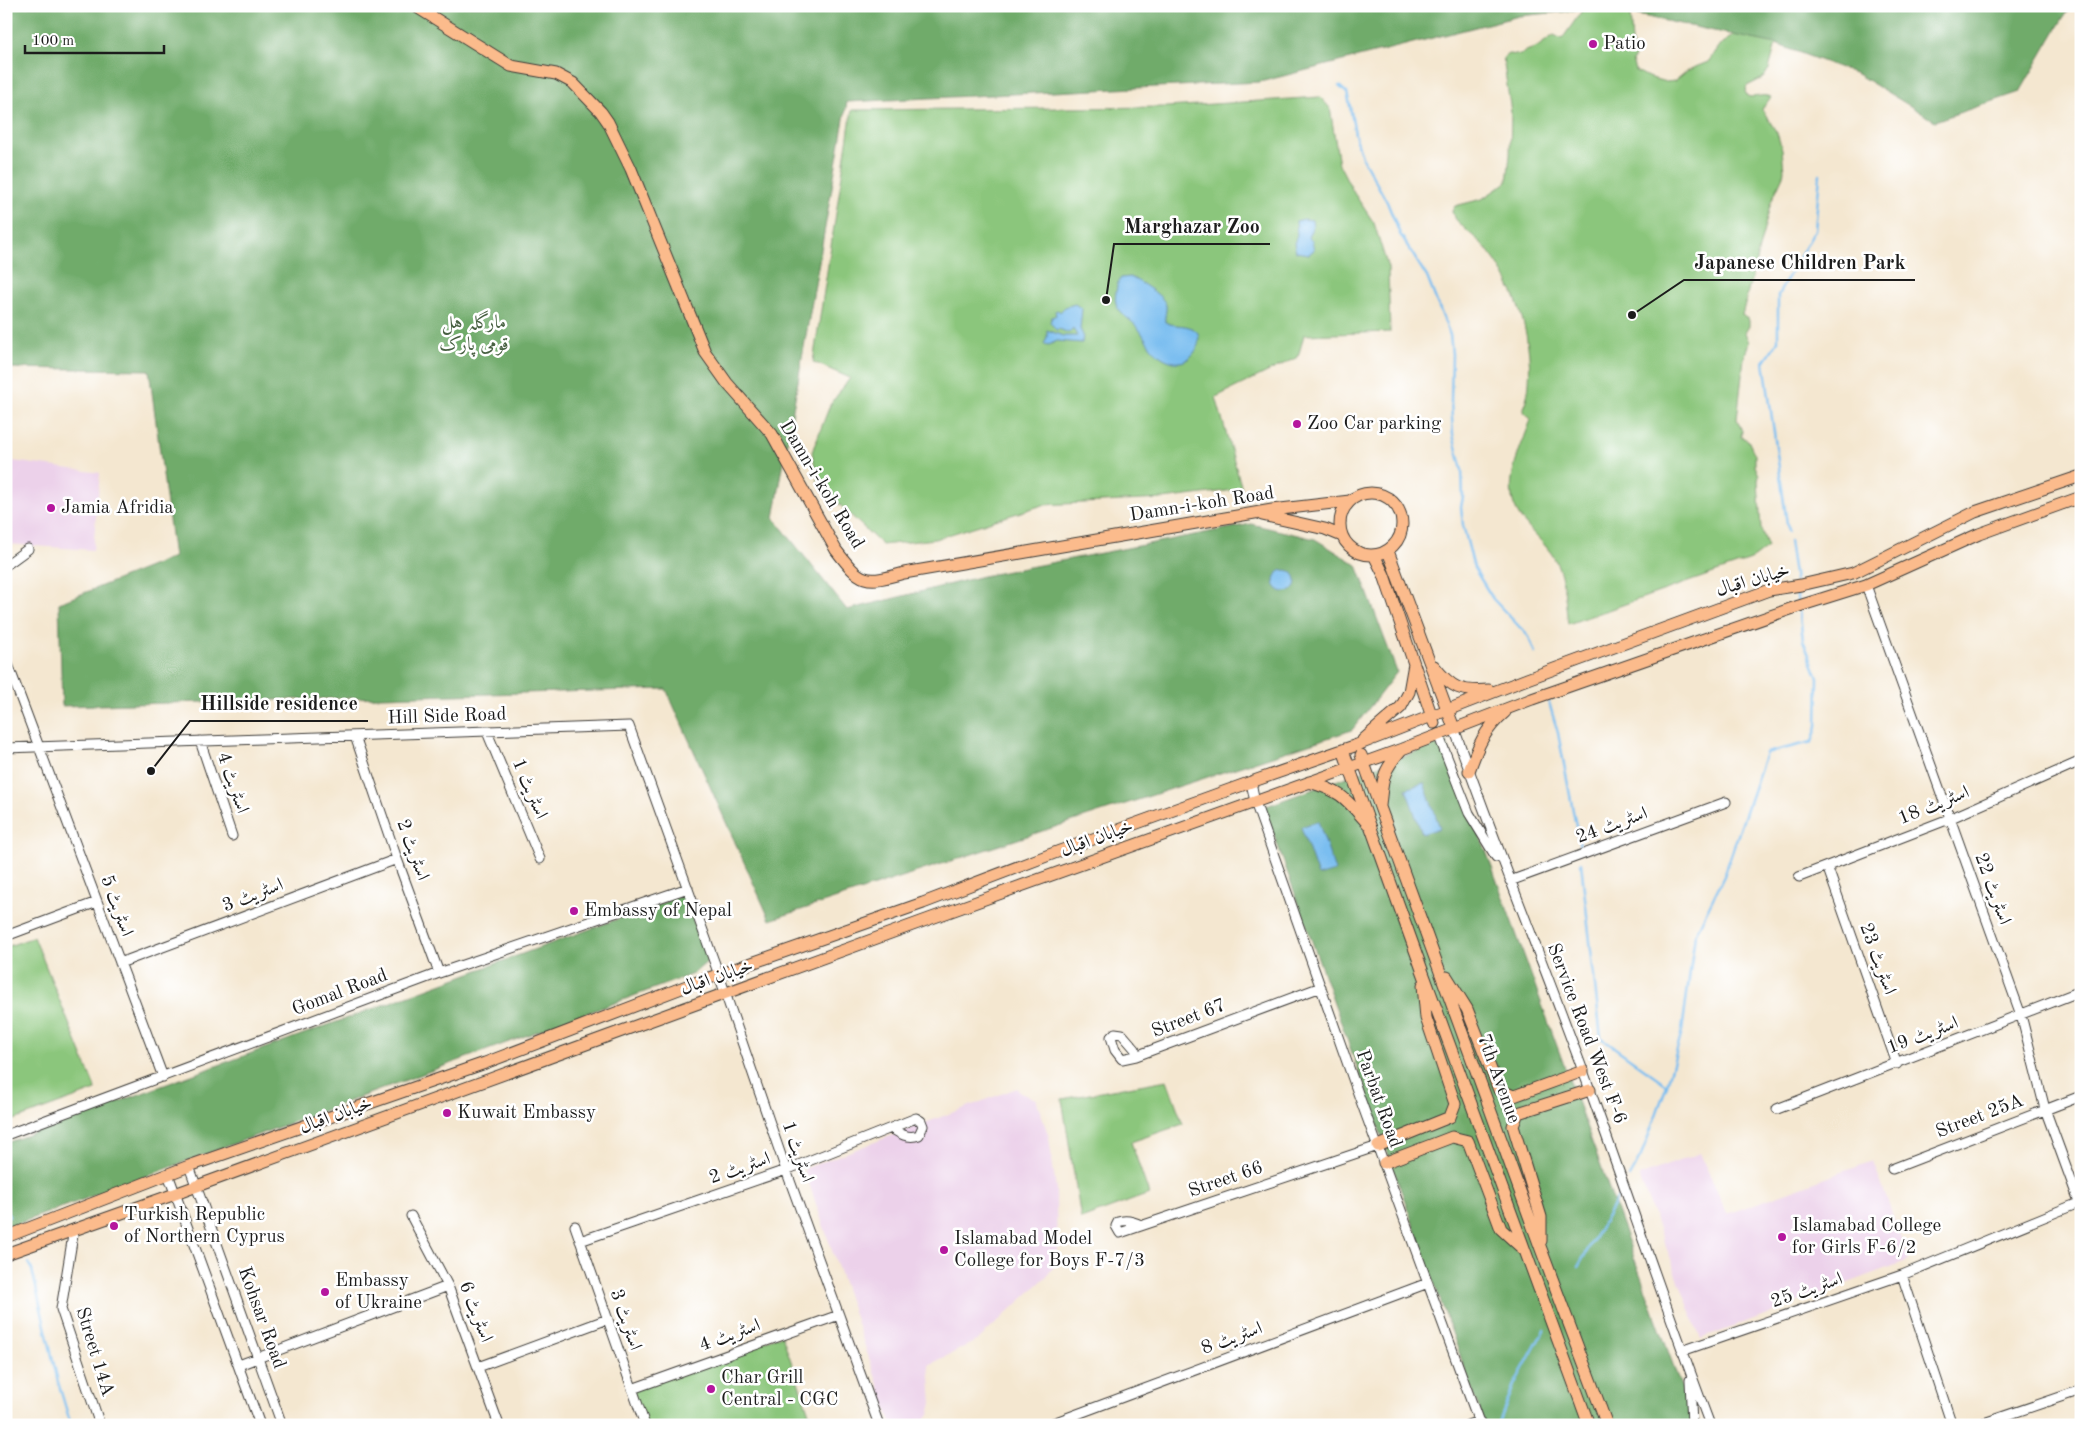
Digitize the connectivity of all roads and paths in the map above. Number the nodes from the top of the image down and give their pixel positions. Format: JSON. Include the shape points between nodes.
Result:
{"nodes":[{"id":1,"x":415,"y":6,"type":"edge"},
{"id":2,"x":2081,"y":476,"type":"edge"},
{"id":3,"x":2081,"y":498,"type":"edge"},
{"id":4,"x":1350,"y":501,"type":"junction"},
{"id":5,"x":1257,"y":514,"type":"junction"},
{"id":6,"x":1342,"y":536,"type":"junction"},
{"id":7,"x":28,"y":549,"type":"dead end"},
{"id":8,"x":1388,"y":551,"type":"junction"},
{"id":9,"x":1374,"y":555,"type":"junction"},
{"id":10,"x":6,"y":565,"type":"edge"},
{"id":11,"x":1866,"y":585,"type":"junction"},
{"id":12,"x":1427,"y":657,"type":"junction"},
{"id":13,"x":6,"y":659,"type":"edge"},
{"id":14,"x":1414,"y":664,"type":"junction"},
{"id":15,"x":1498,"y":690,"type":"junction"},
{"id":16,"x":1510,"y":707,"type":"junction"},
{"id":17,"x":1448,"y":711,"type":"junction"},
{"id":18,"x":1432,"y":718,"type":"junction"},
{"id":19,"x":1454,"y":728,"type":"junction"},
{"id":20,"x":488,"y":732,"type":"junction"},
{"id":21,"x":1438,"y":734,"type":"junction"},
{"id":22,"x":355,"y":736,"type":"junction"},
{"id":23,"x":200,"y":741,"type":"junction"},
{"id":24,"x":1358,"y":745,"type":"junction"},
{"id":25,"x":39,"y":747,"type":"junction"},
{"id":26,"x":6,"y":748,"type":"edge"},
{"id":27,"x":1402,"y":748,"type":"junction"},
{"id":28,"x":1343,"y":750,"type":"junction"},
{"id":29,"x":1363,"y":761,"type":"junction"},
{"id":30,"x":2081,"y":761,"type":"edge"},
{"id":31,"x":1351,"y":767,"type":"junction"},
{"id":32,"x":1469,"y":771,"type":"junction"},
{"id":33,"x":1251,"y":782,"type":"junction"},
{"id":34,"x":1309,"y":782,"type":"junction"},
{"id":35,"x":1255,"y":802,"type":"junction"},
{"id":36,"x":1726,"y":802,"type":"dead end"},
{"id":37,"x":1379,"y":809,"type":"junction"},
{"id":38,"x":1949,"y":819,"type":"junction"},
{"id":39,"x":1372,"y":829,"type":"junction"},
{"id":40,"x":232,"y":836,"type":"dead end"},
{"id":41,"x":397,"y":859,"type":"junction"},
{"id":42,"x":540,"y":859,"type":"dead end"},
{"id":43,"x":1827,"y":866,"type":"junction"},
{"id":44,"x":1799,"y":877,"type":"dead end"},
{"id":45,"x":1510,"y":881,"type":"junction"},
{"id":46,"x":688,"y":888,"type":"junction"},
{"id":47,"x":97,"y":902,"type":"junction"},
{"id":48,"x":6,"y":936,"type":"edge"},
{"id":49,"x":1435,"y":959,"type":"junction"},
{"id":50,"x":120,"y":963,"type":"junction"},
{"id":51,"x":1420,"y":967,"type":"junction"},
{"id":52,"x":439,"y":973,"type":"junction"},
{"id":53,"x":719,"y":975,"type":"junction"},
{"id":54,"x":1320,"y":987,"type":"junction"},
{"id":55,"x":2081,"y":991,"type":"edge"},
{"id":56,"x":725,"y":994,"type":"junction"},
{"id":57,"x":2021,"y":1015,"type":"junction"},
{"id":58,"x":1135,"y":1048,"type":"dead end"},
{"id":59,"x":1897,"y":1064,"type":"junction"},
{"id":60,"x":1583,"y":1071,"type":"junction"},
{"id":61,"x":162,"y":1078,"type":"junction"},
{"id":62,"x":1590,"y":1090,"type":"junction"},
{"id":63,"x":2081,"y":1096,"type":"edge"},
{"id":64,"x":1777,"y":1109,"type":"dead end"},
{"id":65,"x":2045,"y":1109,"type":"junction"},
{"id":66,"x":891,"y":1128,"type":"dead end"},
{"id":67,"x":6,"y":1135,"type":"edge"},
{"id":68,"x":1378,"y":1146,"type":"junction"},
{"id":69,"x":1384,"y":1163,"type":"junction"},
{"id":70,"x":189,"y":1166,"type":"junction"},
{"id":71,"x":1892,"y":1169,"type":"dead end"},
{"id":72,"x":786,"y":1170,"type":"junction"},
{"id":73,"x":168,"y":1174,"type":"junction"},
{"id":74,"x":195,"y":1186,"type":"junction"},
{"id":75,"x":175,"y":1194,"type":"junction"},
{"id":76,"x":2080,"y":1204,"type":"edge"},
{"id":77,"x":411,"y":1216,"type":"dead end"},
{"id":78,"x":1141,"y":1225,"type":"dead end"},
{"id":79,"x":575,"y":1226,"type":"dead end"},
{"id":80,"x":74,"y":1229,"type":"junction"},
{"id":81,"x":6,"y":1236,"type":"edge"},
{"id":82,"x":580,"y":1240,"type":"junction"},
{"id":83,"x":1541,"y":1249,"type":"junction"},
{"id":84,"x":6,"y":1254,"type":"edge"},
{"id":85,"x":1528,"y":1254,"type":"junction"},
{"id":86,"x":1902,"y":1275,"type":"junction"},
{"id":87,"x":1428,"y":1283,"type":"junction"},
{"id":88,"x":448,"y":1286,"type":"junction"},
{"id":89,"x":839,"y":1316,"type":"junction"},
{"id":90,"x":608,"y":1319,"type":"junction"},
{"id":91,"x":1682,"y":1352,"type":"junction"},
{"id":92,"x":258,"y":1357,"type":"junction"},
{"id":93,"x":239,"y":1366,"type":"junction"},
{"id":94,"x":478,"y":1367,"type":"junction"},
{"id":95,"x":1689,"y":1371,"type":"junction"},
{"id":96,"x":632,"y":1389,"type":"junction"},
{"id":97,"x":2081,"y":1390,"type":"edge"},
{"id":98,"x":1479,"y":1423,"type":"edge"},
{"id":99,"x":100,"y":1425,"type":"edge"},
{"id":100,"x":260,"y":1425,"type":"edge"},
{"id":101,"x":282,"y":1425,"type":"edge"},
{"id":102,"x":499,"y":1425,"type":"edge"},
{"id":103,"x":645,"y":1425,"type":"edge"},
{"id":104,"x":879,"y":1425,"type":"edge"},
{"id":105,"x":1048,"y":1425,"type":"edge"},
{"id":106,"x":1468,"y":1425,"type":"edge"},
{"id":107,"x":1589,"y":1425,"type":"edge"},
{"id":108,"x":1607,"y":1425,"type":"edge"},
{"id":109,"x":1692,"y":1425,"type":"edge"},
{"id":110,"x":1710,"y":1425,"type":"edge"},
{"id":111,"x":1952,"y":1425,"type":"edge"},
{"id":112,"x":1978,"y":1425,"type":"edge"}],
"edges":[{"from":1,"to":5,"type":"main road","name":"Damn-i-koh Road","via":[[511,66],[564,77],[601,112],[631,169],[705,352],[727,383],[772,434],[836,550],[862,577],[877,580]]},
{"from":2,"to":15,"type":"main road","name":"خیابان اقبال","via":[[1975,512],[1854,573],[1769,590]]},
{"from":3,"to":11,"type":"main road","name":"خیابان اقبال","via":[[1979,534]]},
{"from":4,"to":5,"type":"main road","name":"Damn-i-koh Road"},
{"from":4,"to":6,"type":"main road","via":[[1340,518]]},
{"from":4,"to":8,"type":"main road","via":[[1374,493],[1395,504],[1400,513],[1401,534]]},
{"from":5,"to":6,"type":"main road"},
{"from":6,"to":9,"type":"main road","via":[[1355,551]]},
{"from":7,"to":10,"type":"street"},
{"from":8,"to":9,"type":"main road"},
{"from":8,"to":12,"type":"main road"},
{"from":9,"to":14,"type":"main road"},
{"from":11,"to":16,"type":"main road","name":"خیابان اقبال"},
{"from":11,"to":38,"type":"street","name":"اسٹریٹ 22"},
{"from":12,"to":15,"type":"main road","via":[[1454,686],[1469,691]]},
{"from":12,"to":17,"type":"main road"},
{"from":13,"to":25,"type":"street","name":"اسٹریٹ 5"},
{"from":14,"to":18,"type":"main road"},
{"from":14,"to":24,"type":"main road","via":[[1410,692],[1401,707]]},
{"from":15,"to":17,"type":"main road","name":"خیابان اقبال"},
{"from":16,"to":19,"type":"main road","name":"خیابان اقبال"},
{"from":16,"to":32,"type":"main road","via":[[1491,724]]},
{"from":17,"to":18,"type":"main road","name":"خیابان اقبال"},
{"from":17,"to":19,"type":"main road","name":"Service Road West F-6"},
{"from":18,"to":21,"type":"main road"},
{"from":18,"to":24,"type":"main road","name":"خیابان اقبال"},
{"from":19,"to":21,"type":"main road","name":"خیابان اقبال"},
{"from":19,"to":32,"type":"street","name":"Service Road West F-6"},
{"from":20,"to":22,"type":"street","name":"Hill Side Road"},
{"from":20,"to":42,"type":"street","name":"اسٹریٹ 1"},
{"from":20,"to":46,"type":"street","name":"Hill Side Road","via":[[629,726]]},
{"from":21,"to":27,"type":"main road","name":"خیابان اقبال"},
{"from":21,"to":45,"type":"street","via":[[1469,814]]},
{"from":22,"to":23,"type":"street","name":"Hill Side Road"},
{"from":22,"to":41,"type":"street","name":"اسٹریٹ 2"},
{"from":23,"to":25,"type":"street","name":"Hill Side Road"},
{"from":23,"to":40,"type":"street","name":"اسٹریٹ 4"},
{"from":24,"to":28,"type":"main road","name":"خیابان اقبال"},
{"from":24,"to":29,"type":"main road","name":"7th Avenue"},
{"from":25,"to":26,"type":"street","name":"Hill Side Road"},
{"from":25,"to":47,"type":"street","name":"اسٹریٹ 5"},
{"from":27,"to":29,"type":"main road","name":"خیابان اقبال"},
{"from":27,"to":37,"type":"main road","via":[[1388,765]]},
{"from":28,"to":31,"type":"main road","name":"7th Avenue"},
{"from":28,"to":33,"type":"main road","name":"خیابان اقبال"},
{"from":29,"to":31,"type":"main road","name":"خیابان اقبال"},
{"from":29,"to":37,"type":"main road","name":"7th Avenue"},
{"from":30,"to":38,"type":"street","name":"اسٹریٹ 18"},
{"from":31,"to":34,"type":"main road","name":"خیابان اقبال"},
{"from":31,"to":39,"type":"main road","name":"7th Avenue"},
{"from":32,"to":45,"type":"street","name":"Service Road West F-6"},
{"from":33,"to":35,"type":"street","name":"Parbat Road"},
{"from":33,"to":53,"type":"main road","name":"خیابان اقبال"},
{"from":34,"to":35,"type":"main road","name":"خیابان اقبال"},
{"from":34,"to":39,"type":"main road","via":[[1342,794]]},
{"from":35,"to":54,"type":"street","name":"Parbat Road"},
{"from":35,"to":56,"type":"main road","name":"خیابان اقبال"},
{"from":36,"to":45,"type":"street","name":"اسٹریٹ 24"},
{"from":37,"to":49,"type":"main road","name":"7th Avenue"},
{"from":38,"to":43,"type":"street","name":"اسٹریٹ 18"},
{"from":38,"to":57,"type":"street","name":"اسٹریٹ 22"},
{"from":39,"to":51,"type":"main road","name":"7th Avenue"},
{"from":41,"to":50,"type":"street","name":"اسٹریٹ 3"},
{"from":41,"to":52,"type":"street","name":"اسٹریٹ 2"},
{"from":43,"to":44,"type":"street","name":"اسٹریٹ 18"},
{"from":43,"to":59,"type":"street","name":"اسٹریٹ 23"},
{"from":45,"to":60,"type":"street","name":"Service Road West F-6"},
{"from":46,"to":52,"type":"street","name":"Gomal Road"},
{"from":46,"to":53,"type":"street","name":"اسٹریٹ 1"},
{"from":47,"to":48,"type":"street"},
{"from":47,"to":50,"type":"street","name":"اسٹریٹ 5"},
{"from":49,"to":60,"type":"main road","via":[[1468,1009],[1499,1090],[1514,1096]]},
{"from":49,"to":83,"type":"main road","name":"7th Avenue"},
{"from":50,"to":61,"type":"street","name":"اسٹریٹ 5"},
{"from":51,"to":68,"type":"main road","via":[[1426,1018],[1455,1104],[1450,1117]]},
{"from":51,"to":85,"type":"main road","name":"7th Avenue"},
{"from":52,"to":61,"type":"street","name":"Gomal Road"},
{"from":53,"to":56,"type":"street","name":"اسٹریٹ 1"},
{"from":53,"to":70,"type":"main road","name":"خیابان اقبال","via":[[484,1063]]},
{"from":54,"to":58,"type":"street","name":"Street 67","via":[[1136,1056],[1122,1059],[1111,1037],[1115,1033],[1122,1034]]},
{"from":54,"to":68,"type":"street","name":"Parbat Road"},
{"from":55,"to":57,"type":"street","name":"اسٹریٹ 19"},
{"from":56,"to":72,"type":"street","name":"اسٹریٹ 1"},
{"from":56,"to":74,"type":"main road","name":"خیابان اقبال"},
{"from":57,"to":59,"type":"street","name":"اسٹریٹ 19"},
{"from":57,"to":65,"type":"street","name":"اسٹریٹ 22"},
{"from":59,"to":64,"type":"street","name":"اسٹریٹ 19"},
{"from":60,"to":62,"type":"street","name":"Service Road West F-6"},
{"from":61,"to":67,"type":"street","name":"Gomal Road"},
{"from":62,"to":83,"type":"main road","via":[[1518,1113],[1513,1126],[1541,1217]]},
{"from":62,"to":91,"type":"street","name":"Service Road West F-6"},
{"from":63,"to":65,"type":"street","name":"Street 25A"},
{"from":65,"to":71,"type":"street","name":"Street 25A"},
{"from":65,"to":76,"type":"street","name":"اسٹریٹ 22"},
{"from":66,"to":72,"type":"street","name":"اسٹریٹ 2","via":[[899,1133],[913,1137],[919,1135],[923,1126],[916,1118]]},
{"from":68,"to":69,"type":"street","name":"Parbat Road"},
{"from":68,"to":78,"type":"street","name":"Street 66","via":[[1120,1233],[1116,1226],[1123,1220]]},
{"from":69,"to":85,"type":"main road","via":[[1452,1136],[1468,1141],[1501,1230]]},
{"from":69,"to":87,"type":"street","name":"Parbat Road"},
{"from":70,"to":73,"type":"main road","name":"خیابان اقبال"},
{"from":70,"to":74,"type":"street","name":"Kohsar Road"},
{"from":72,"to":82,"type":"street","name":"اسٹریٹ 2"},
{"from":72,"to":89,"type":"street","name":"اسٹریٹ 1"},
{"from":73,"to":75,"type":"street","name":"Kohsar Road"},
{"from":73,"to":81,"type":"main road","name":"خیابان اقبال"},
{"from":74,"to":75,"type":"main road","name":"خیابان اقبال"},
{"from":74,"to":92,"type":"street","name":"Kohsar Road"},
{"from":75,"to":80,"type":"main road","name":"خیابان اقبال"},
{"from":75,"to":93,"type":"street","name":"Kohsar Road"},
{"from":76,"to":86,"type":"street","name":"اسٹریٹ 25"},
{"from":77,"to":88,"type":"street","name":"اسٹریٹ 6"},
{"from":79,"to":82,"type":"street","name":"اسٹریٹ 3"},
{"from":80,"to":84,"type":"main road","name":"خیابان اقبال"},
{"from":80,"to":99,"type":"street","name":"Street 14A","via":[[61,1309]]},
{"from":82,"to":90,"type":"street","name":"اسٹریٹ 3"},
{"from":83,"to":108,"type":"main road","name":"7th Avenue"},
{"from":85,"to":107,"type":"main road","name":"7th Avenue"},
{"from":86,"to":91,"type":"street","name":"اسٹریٹ 25"},
{"from":86,"to":111,"type":"street"},
{"from":87,"to":98,"type":"street","name":"Parbat Road"},
{"from":87,"to":105,"type":"street","name":"اسٹریٹ 8"},
{"from":88,"to":92,"type":"street"},
{"from":88,"to":94,"type":"street","name":"اسٹریٹ 6"},
{"from":89,"to":96,"type":"street","name":"اسٹریٹ 4"},
{"from":89,"to":104,"type":"street","name":"اسٹریٹ 1"},
{"from":90,"to":94,"type":"street"},
{"from":90,"to":96,"type":"street","name":"اسٹریٹ 3"},
{"from":91,"to":95,"type":"street","name":"Service Road West F-6"},
{"from":92,"to":93,"type":"street"},
{"from":92,"to":101,"type":"street","name":"Kohsar Road"},
{"from":93,"to":100,"type":"street","name":"Kohsar Road"},
{"from":94,"to":102,"type":"street","name":"اسٹریٹ 6"},
{"from":95,"to":109,"type":"street","name":"Service Road West F-6"},
{"from":95,"to":110,"type":"street","name":"Service Road West F-6"},
{"from":96,"to":103,"type":"street","name":"اسٹریٹ 3"},
{"from":97,"to":112,"type":"street"},
{"from":98,"to":106,"type":"street"}]}
